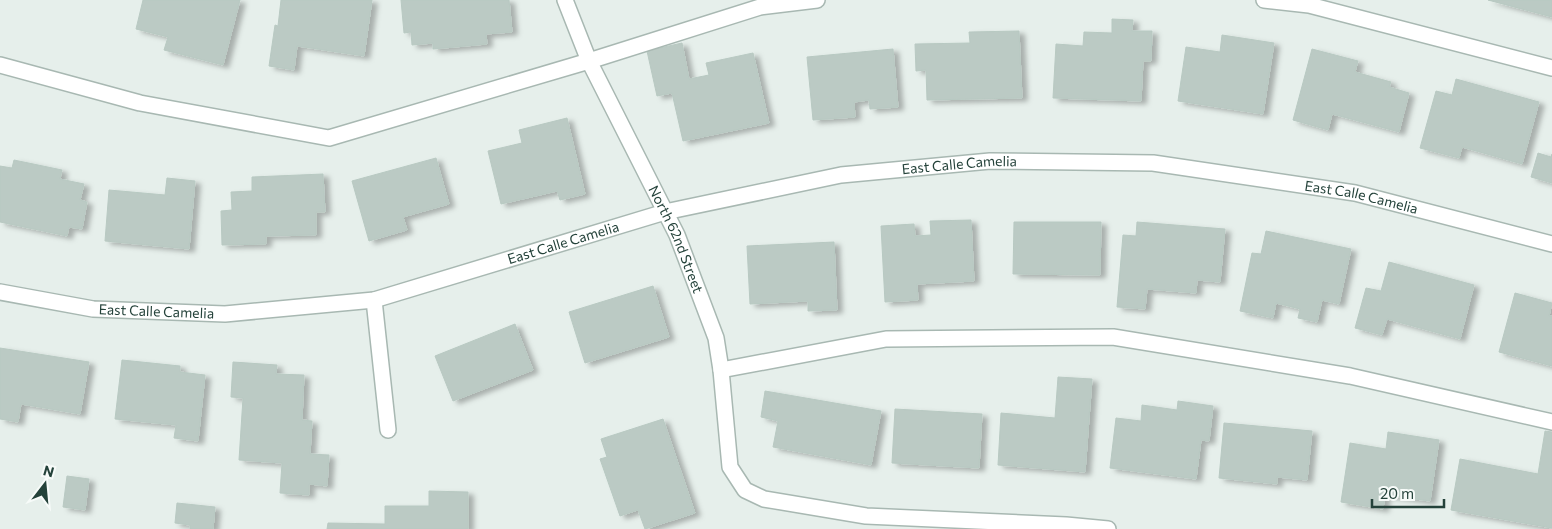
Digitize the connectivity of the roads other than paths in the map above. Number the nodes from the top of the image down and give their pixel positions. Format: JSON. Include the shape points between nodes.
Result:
{"nodes":[{"id":1,"x":564,"y":0,"type":"edge"},
{"id":2,"x":817,"y":0,"type":"edge"},
{"id":3,"x":1264,"y":0,"type":"edge"},
{"id":4,"x":589,"y":61,"type":"junction"},
{"id":5,"x":0,"y":65,"type":"edge"},
{"id":6,"x":1552,"y":68,"type":"edge"},
{"id":7,"x":666,"y":212,"type":"junction"},
{"id":8,"x":1552,"y":244,"type":"edge"},
{"id":9,"x":0,"y":292,"type":"edge"},
{"id":10,"x":374,"y":300,"type":"junction"},
{"id":11,"x":721,"y":370,"type":"junction"},
{"id":12,"x":1552,"y":422,"type":"edge"},
{"id":13,"x":388,"y":430,"type":"dead end"},
{"id":14,"x":1108,"y":529,"type":"edge"}],
"edges":[{"from":1,"to":4,"type":"street","name":"North 62nd Street"},
{"from":2,"to":4,"type":"street","via":[[760,7]]},
{"from":3,"to":6,"type":"street","via":[[1309,4]]},
{"from":4,"to":5,"type":"street","via":[[329,138],[140,103]]},
{"from":4,"to":7,"type":"street","name":"North 62nd Street"},
{"from":7,"to":8,"type":"street","name":"East Calle Camelia","via":[[841,175],[990,161],[1152,162],[1355,193]]},
{"from":7,"to":10,"type":"street","name":"East Calle Camelia"},
{"from":7,"to":11,"type":"street","name":"North 62nd Street","via":[[716,338]]},
{"from":9,"to":10,"type":"street","name":"East Calle Camelia","via":[[93,310],[225,314]]},
{"from":10,"to":13,"type":"street"},
{"from":11,"to":12,"type":"street","via":[[886,339],[1113,337],[1350,376]]},
{"from":11,"to":14,"type":"street","name":"North 62nd Street","via":[[730,466],[745,490],[764,499],[866,516]]}]}
